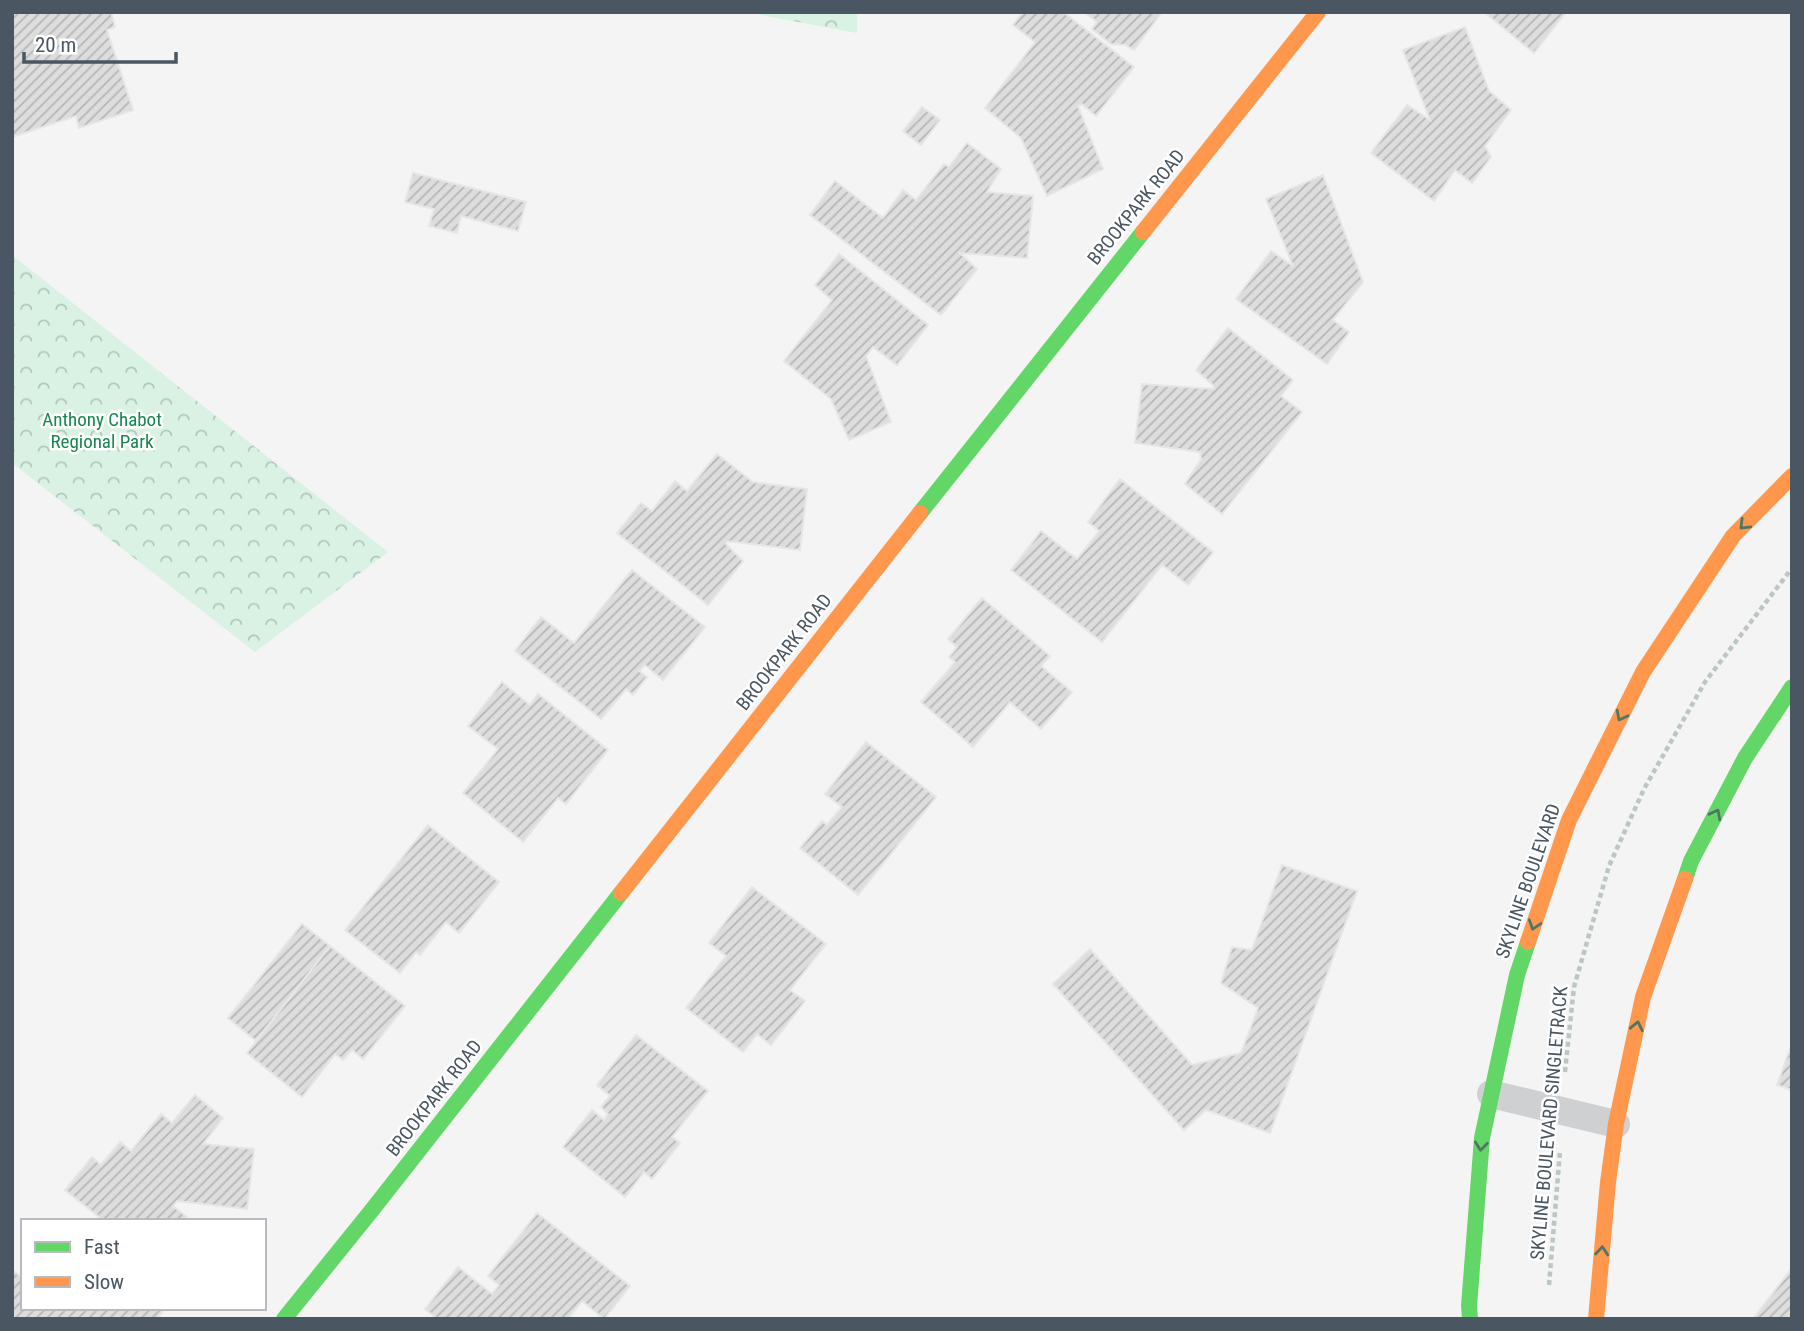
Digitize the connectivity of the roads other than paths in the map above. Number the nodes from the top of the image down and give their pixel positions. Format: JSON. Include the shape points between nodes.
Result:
{"nodes":[{"id":1,"x":1318,"y":12,"type":"edge"},
{"id":2,"x":1792,"y":476,"type":"edge"},
{"id":3,"x":1792,"y":687,"type":"edge"},
{"id":4,"x":1491,"y":1094,"type":"junction"},
{"id":5,"x":1616,"y":1124,"type":"junction"},
{"id":6,"x":284,"y":1319,"type":"edge"},
{"id":7,"x":1470,"y":1319,"type":"edge"},
{"id":8,"x":1596,"y":1319,"type":"edge"}],
"edges":[{"from":1,"to":6,"type":"street","name":"BROOKPARK ROAD"},
{"from":2,"to":4,"type":"street","name":"SKYLINE BOULEVARD","one_way":true,"via":[[1733,536],[1643,672],[1569,820],[1517,975]]},
{"from":5,"to":3,"type":"street","one_way":true,"via":[[1643,997],[1691,861],[1745,758]]},
{"from":4,"to":5,"type":"lane"},
{"from":4,"to":7,"type":"street","name":"SKYLINE BOULEVARD","one_way":true,"via":[[1482,1138]]},
{"from":8,"to":5,"type":"street","one_way":true}]}
